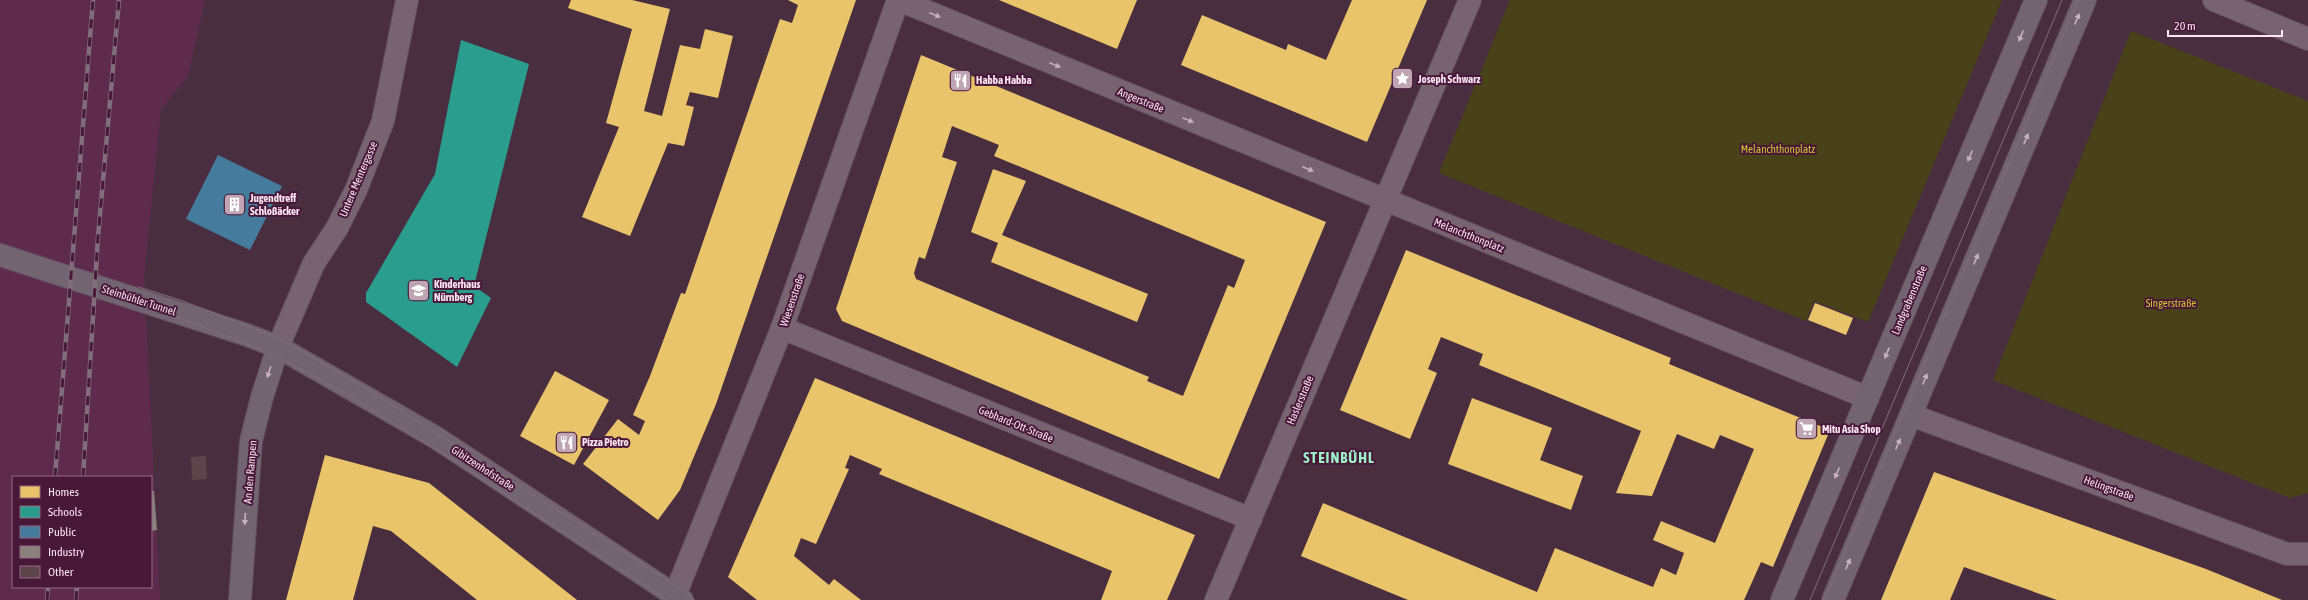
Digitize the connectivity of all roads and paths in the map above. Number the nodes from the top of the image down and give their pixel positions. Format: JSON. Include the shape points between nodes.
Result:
{"nodes":[{"id":1,"x":407,"y":0,"type":"edge"},
{"id":2,"x":898,"y":0,"type":"edge"},
{"id":3,"x":1470,"y":0,"type":"edge"},
{"id":4,"x":2036,"y":0,"type":"edge"},
{"id":5,"x":2085,"y":0,"type":"edge"},
{"id":6,"x":2214,"y":0,"type":"edge"},
{"id":7,"x":2308,"y":39,"type":"edge"},
{"id":8,"x":1384,"y":201,"type":"junction"},
{"id":9,"x":0,"y":255,"type":"edge"},
{"id":10,"x":782,"y":328,"type":"junction"},
{"id":11,"x":278,"y":347,"type":"junction"},
{"id":12,"x":1868,"y":398,"type":"junction"},
{"id":13,"x":1910,"y":415,"type":"junction"},
{"id":14,"x":1250,"y":519,"type":"junction"},
{"id":15,"x":2308,"y":554,"type":"edge"},
{"id":16,"x":678,"y":597,"type":"edge"},
{"id":17,"x":240,"y":600,"type":"edge"},
{"id":18,"x":1216,"y":600,"type":"edge"},
{"id":19,"x":1782,"y":600,"type":"edge"},
{"id":20,"x":1833,"y":600,"type":"edge"}],
"edges":[{"from":1,"to":11,"type":"street","name":"Untere Mentergasse","via":[[383,121],[356,190],[337,228],[314,263]]},
{"from":2,"to":8,"type":"street","name":"Angerstraße","one_way":true},
{"from":2,"to":10,"type":"street","name":"Wiesenstraße"},
{"from":3,"to":8,"type":"street"},
{"from":4,"to":12,"type":"main road","name":"Landgrabenstraße","one_way":true},
{"from":13,"to":5,"type":"main road","one_way":true},
{"from":6,"to":7,"type":"street"},
{"from":8,"to":12,"type":"street","name":"Melanchthonplatz"},
{"from":8,"to":14,"type":"street","name":"Haslerstraße"},
{"from":9,"to":11,"type":"main road","name":"Steinbühler Tunnel","via":[[240,332]]},
{"from":10,"to":14,"type":"street","name":"Gebhard-Ott-Straße"},
{"from":10,"to":16,"type":"street","name":"Wiesenstraße"},
{"from":11,"to":16,"type":"main road","name":"Gibitzenhofstraße","via":[[435,437]]},
{"from":11,"to":17,"type":"main road","name":"An den Rampen","one_way":true,"via":[[251,441]]},
{"from":12,"to":19,"type":"main road","name":"Landgrabenstraße","one_way":true},
{"from":13,"to":15,"type":"street","name":"Helingstraße","via":[[2287,554]]},
{"from":20,"to":13,"type":"main road","one_way":true},
{"from":14,"to":18,"type":"street","name":"Haslerstraße"}]}
